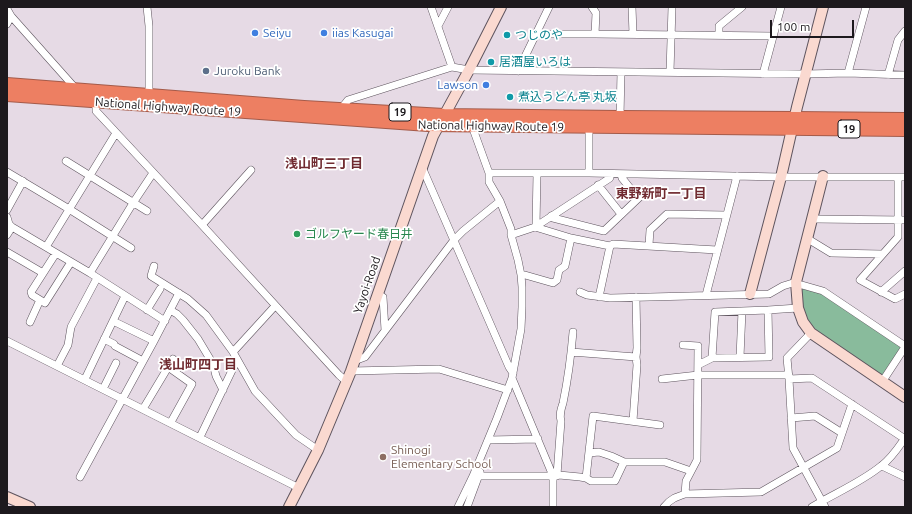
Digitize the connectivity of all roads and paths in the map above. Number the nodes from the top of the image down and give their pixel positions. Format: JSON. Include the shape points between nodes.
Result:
{"nodes":[{"id":1,"x":147,"y":7,"type":"edge"},
{"id":2,"x":431,"y":7,"type":"edge"},
{"id":3,"x":448,"y":7,"type":"edge"},
{"id":4,"x":501,"y":7,"type":"edge"},
{"id":5,"x":549,"y":7,"type":"edge"},
{"id":6,"x":592,"y":7,"type":"edge"},
{"id":7,"x":632,"y":7,"type":"edge"},
{"id":8,"x":672,"y":7,"type":"edge"},
{"id":9,"x":742,"y":7,"type":"edge"},
{"id":10,"x":781,"y":7,"type":"edge"},
{"id":11,"x":823,"y":7,"type":"edge"},
{"id":12,"x":866,"y":7,"type":"edge"},
{"id":13,"x":7,"y":9,"type":"edge"},
{"id":14,"x":11,"y":16,"type":"junction"},
{"id":15,"x":7,"y":24,"type":"edge"},
{"id":16,"x":438,"y":26,"type":"junction"},
{"id":17,"x":536,"y":34,"type":"junction"},
{"id":18,"x":595,"y":34,"type":"junction"},
{"id":19,"x":633,"y":34,"type":"junction"},
{"id":20,"x":671,"y":34,"type":"junction"},
{"id":21,"x":904,"y":34,"type":"edge"},
{"id":22,"x":719,"y":35,"type":"junction"},
{"id":23,"x":773,"y":36,"type":"junction"},
{"id":24,"x":452,"y":67,"type":"junction"},
{"id":25,"x":469,"y":70,"type":"junction"},
{"id":26,"x":518,"y":71,"type":"junction"},
{"id":27,"x":621,"y":72,"type":"junction"},
{"id":28,"x":670,"y":72,"type":"junction"},
{"id":29,"x":848,"y":73,"type":"junction"},
{"id":30,"x":763,"y":74,"type":"junction"},
{"id":31,"x":806,"y":74,"type":"junction"},
{"id":32,"x":888,"y":75,"type":"junction"},
{"id":33,"x":905,"y":75,"type":"edge"},
{"id":34,"x":7,"y":84,"type":"edge"},
{"id":35,"x":76,"y":89,"type":"junction"},
{"id":36,"x":7,"y":95,"type":"edge"},
{"id":37,"x":150,"y":95,"type":"junction"},
{"id":38,"x":96,"y":101,"type":"junction"},
{"id":39,"x":341,"y":109,"type":"junction"},
{"id":40,"x":620,"y":117,"type":"junction"},
{"id":41,"x":905,"y":119,"type":"edge"},
{"id":42,"x":441,"y":120,"type":"junction"},
{"id":43,"x":794,"y":123,"type":"junction"},
{"id":44,"x":472,"y":126,"type":"junction"},
{"id":45,"x":589,"y":127,"type":"junction"},
{"id":46,"x":905,"y":130,"type":"edge"},
{"id":47,"x":116,"y":133,"type":"junction"},
{"id":48,"x":66,"y":162,"type":"dead end"},
{"id":49,"x":422,"y":167,"type":"junction"},
{"id":50,"x":252,"y":170,"type":"dead end"},
{"id":51,"x":7,"y":172,"type":"edge"},
{"id":52,"x":153,"y":173,"type":"junction"},
{"id":53,"x":489,"y":173,"type":"junction"},
{"id":54,"x":537,"y":174,"type":"junction"},
{"id":55,"x":589,"y":174,"type":"junction"},
{"id":56,"x":610,"y":174,"type":"junction"},
{"id":57,"x":621,"y":174,"type":"junction"},
{"id":58,"x":89,"y":176,"type":"junction"},
{"id":59,"x":737,"y":176,"type":"junction"},
{"id":60,"x":823,"y":176,"type":"junction"},
{"id":61,"x":780,"y":177,"type":"junction"},
{"id":62,"x":902,"y":177,"type":"edge"},
{"id":63,"x":23,"y":181,"type":"junction"},
{"id":64,"x":598,"y":185,"type":"junction"},
{"id":65,"x":645,"y":192,"type":"dead end"},
{"id":66,"x":638,"y":198,"type":"junction"},
{"id":67,"x":500,"y":201,"type":"junction"},
{"id":68,"x":133,"y":203,"type":"junction"},
{"id":69,"x":69,"y":208,"type":"junction"},
{"id":70,"x":7,"y":210,"type":"edge"},
{"id":71,"x":147,"y":211,"type":"dead end"},
{"id":72,"x":621,"y":214,"type":"junction"},
{"id":73,"x":726,"y":215,"type":"junction"},
{"id":74,"x":551,"y":216,"type":"junction"},
{"id":75,"x":7,"y":217,"type":"edge"},
{"id":76,"x":813,"y":219,"type":"junction"},
{"id":77,"x":901,"y":220,"type":"edge"},
{"id":78,"x":202,"y":225,"type":"junction"},
{"id":79,"x":12,"y":227,"type":"junction"},
{"id":80,"x":536,"y":227,"type":"junction"},
{"id":81,"x":511,"y":235,"type":"junction"},
{"id":82,"x":7,"y":236,"type":"edge"},
{"id":83,"x":112,"y":236,"type":"junction"},
{"id":84,"x":571,"y":238,"type":"junction"},
{"id":85,"x":808,"y":239,"type":"junction"},
{"id":86,"x":454,"y":240,"type":"junction"},
{"id":87,"x":610,"y":246,"type":"junction"},
{"id":88,"x":649,"y":246,"type":"junction"},
{"id":89,"x":46,"y":247,"type":"junction"},
{"id":90,"x":131,"y":248,"type":"dead end"},
{"id":91,"x":717,"y":250,"type":"junction"},
{"id":92,"x":7,"y":252,"type":"edge"},
{"id":93,"x":56,"y":253,"type":"junction"},
{"id":94,"x":882,"y":254,"type":"junction"},
{"id":95,"x":71,"y":262,"type":"junction"},
{"id":96,"x":154,"y":266,"type":"dead end"},
{"id":97,"x":905,"y":271,"type":"edge"},
{"id":98,"x":43,"y":273,"type":"junction"},
{"id":99,"x":90,"y":273,"type":"junction"},
{"id":100,"x":523,"y":275,"type":"junction"},
{"id":101,"x":97,"y":278,"type":"junction"},
{"id":102,"x":797,"y":284,"type":"junction"},
{"id":103,"x":160,"y":289,"type":"dead end"},
{"id":104,"x":580,"y":292,"type":"dead end"},
{"id":105,"x":881,"y":292,"type":"junction"},
{"id":106,"x":179,"y":293,"type":"junction"},
{"id":107,"x":750,"y":294,"type":"junction"},
{"id":108,"x":905,"y":294,"type":"edge"},
{"id":109,"x":378,"y":295,"type":"junction"},
{"id":110,"x":706,"y":295,"type":"junction"},
{"id":111,"x":125,"y":296,"type":"junction"},
{"id":112,"x":599,"y":297,"type":"junction"},
{"id":113,"x":636,"y":298,"type":"junction"},
{"id":114,"x":40,"y":300,"type":"junction"},
{"id":115,"x":275,"y":306,"type":"junction"},
{"id":116,"x":798,"y":308,"type":"junction"},
{"id":117,"x":147,"y":310,"type":"junction"},
{"id":118,"x":170,"y":310,"type":"junction"},
{"id":119,"x":768,"y":310,"type":"junction"},
{"id":120,"x":742,"y":311,"type":"junction"},
{"id":121,"x":113,"y":321,"type":"junction"},
{"id":122,"x":165,"y":321,"type":"junction"},
{"id":123,"x":30,"y":322,"type":"dead end"},
{"id":124,"x":385,"y":330,"type":"junction"},
{"id":125,"x":573,"y":332,"type":"dead end"},
{"id":126,"x":811,"y":333,"type":"junction"},
{"id":127,"x":104,"y":339,"type":"junction"},
{"id":128,"x":7,"y":341,"type":"edge"},
{"id":129,"x":154,"y":341,"type":"junction"},
{"id":130,"x":683,"y":345,"type":"dead end"},
{"id":131,"x":905,"y":347,"type":"edge"},
{"id":132,"x":233,"y":352,"type":"junction"},
{"id":133,"x":571,"y":352,"type":"junction"},
{"id":134,"x":636,"y":357,"type":"junction"},
{"id":135,"x":740,"y":357,"type":"junction"},
{"id":136,"x":712,"y":358,"type":"junction"},
{"id":137,"x":173,"y":359,"type":"dead end"},
{"id":138,"x":237,"y":360,"type":"junction"},
{"id":139,"x":143,"y":361,"type":"junction"},
{"id":140,"x":116,"y":363,"type":"dead end"},
{"id":141,"x":698,"y":365,"type":"junction"},
{"id":142,"x":56,"y":366,"type":"junction"},
{"id":143,"x":353,"y":366,"type":"junction"},
{"id":144,"x":168,"y":367,"type":"junction"},
{"id":145,"x":698,"y":375,"type":"junction"},
{"id":146,"x":789,"y":377,"type":"junction"},
{"id":147,"x":85,"y":379,"type":"junction"},
{"id":148,"x":513,"y":379,"type":"junction"},
{"id":149,"x":662,"y":379,"type":"dead end"},
{"id":150,"x":347,"y":382,"type":"junction"},
{"id":151,"x":882,"y":382,"type":"junction"},
{"id":152,"x":103,"y":389,"type":"junction"},
{"id":153,"x":223,"y":390,"type":"junction"},
{"id":154,"x":508,"y":390,"type":"junction"},
{"id":155,"x":905,"y":397,"type":"edge"},
{"id":156,"x":123,"y":398,"type":"junction"},
{"id":157,"x":852,"y":404,"type":"junction"},
{"id":158,"x":144,"y":409,"type":"junction"},
{"id":159,"x":791,"y":418,"type":"junction"},
{"id":160,"x":633,"y":421,"type":"junction"},
{"id":161,"x":171,"y":422,"type":"junction"},
{"id":162,"x":660,"y":425,"type":"dead end"},
{"id":163,"x":842,"y":433,"type":"junction"},
{"id":164,"x":200,"y":438,"type":"junction"},
{"id":165,"x":538,"y":439,"type":"junction"},
{"id":166,"x":905,"y":439,"type":"edge"},
{"id":167,"x":490,"y":440,"type":"junction"},
{"id":168,"x":318,"y":450,"type":"junction"},
{"id":169,"x":589,"y":453,"type":"junction"},
{"id":170,"x":624,"y":462,"type":"junction"},
{"id":171,"x":882,"y":466,"type":"junction"},
{"id":172,"x":803,"y":467,"type":"junction"},
{"id":173,"x":691,"y":471,"type":"junction"},
{"id":174,"x":476,"y":476,"type":"junction"},
{"id":175,"x":554,"y":476,"type":"junction"},
{"id":176,"x":80,"y":477,"type":"dead end"},
{"id":177,"x":905,"y":477,"type":"edge"},
{"id":178,"x":586,"y":478,"type":"junction"},
{"id":179,"x":299,"y":488,"type":"junction"},
{"id":180,"x":685,"y":494,"type":"junction"},
{"id":181,"x":7,"y":497,"type":"edge"},
{"id":182,"x":824,"y":504,"type":"edge"},
{"id":183,"x":30,"y":507,"type":"edge"},
{"id":184,"x":289,"y":507,"type":"edge"},
{"id":185,"x":458,"y":507,"type":"edge"},
{"id":186,"x":467,"y":507,"type":"edge"},
{"id":187,"x":553,"y":507,"type":"edge"},
{"id":188,"x":664,"y":507,"type":"edge"},
{"id":189,"x":812,"y":507,"type":"edge"}],
"edges":[{"from":1,"to":37,"type":"street"},
{"from":2,"to":16,"type":"street"},
{"from":3,"to":16,"type":"street"},
{"from":4,"to":25,"type":"street","name":"Yayoi-Road"},
{"from":5,"to":17,"type":"street"},
{"from":6,"to":18,"type":"street","via":[[596,13]]},
{"from":7,"to":19,"type":"street"},
{"from":8,"to":20,"type":"street"},
{"from":9,"to":22,"type":"street","via":[[719,26]]},
{"from":10,"to":23,"type":"street"},
{"from":11,"to":31,"type":"street"},
{"from":12,"to":29,"type":"street"},
{"from":13,"to":14,"type":"street"},
{"from":14,"to":15,"type":"street"},
{"from":14,"to":35,"type":"street"},
{"from":16,"to":24,"type":"street"},
{"from":17,"to":18,"type":"street"},
{"from":17,"to":26,"type":"street"},
{"from":18,"to":19,"type":"street"},
{"from":19,"to":20,"type":"street"},
{"from":20,"to":22,"type":"street"},
{"from":20,"to":28,"type":"street"},
{"from":21,"to":32,"type":"street","via":[[898,40]]},
{"from":22,"to":23,"type":"street"},
{"from":23,"to":30,"type":"street"},
{"from":24,"to":25,"type":"street"},
{"from":24,"to":39,"type":"street","via":[[348,100]]},
{"from":25,"to":26,"type":"street"},
{"from":25,"to":42,"type":"street","name":"Yayoi-Road"},
{"from":26,"to":27,"type":"street"},
{"from":27,"to":28,"type":"street"},
{"from":27,"to":40,"type":"street"},
{"from":28,"to":30,"type":"street"},
{"from":29,"to":31,"type":"street"},
{"from":29,"to":32,"type":"street"},
{"from":30,"to":31,"type":"street"},
{"from":31,"to":43,"type":"street"},
{"from":32,"to":33,"type":"street"},
{"from":34,"to":35,"type":"highway","name":"National Highway Route 19","number":"19"},
{"from":35,"to":37,"type":"highway","name":"National Highway Route 19","number":"19"},
{"from":36,"to":38,"type":"highway","name":"National Highway Route 19","number":"19"},
{"from":37,"to":39,"type":"highway","name":"National Highway Route 19","number":"19"},
{"from":38,"to":42,"type":"highway","name":"National Highway Route 19","number":"19","via":[[388,123]]},
{"from":38,"to":47,"type":"street","via":[[96,111]]},
{"from":39,"to":42,"type":"highway","name":"National Highway Route 19","number":"19"},
{"from":40,"to":42,"type":"highway","name":"National Highway Route 19","number":"19"},
{"from":40,"to":43,"type":"highway","name":"National Highway Route 19","number":"19"},
{"from":41,"to":43,"type":"highway","name":"National Highway Route 19","number":"19"},
{"from":42,"to":44,"type":"highway","name":"National Highway Route 19","number":"19"},
{"from":42,"to":49,"type":"street","name":"Yayoi-Road"},
{"from":43,"to":45,"type":"highway","name":"National Highway Route 19","number":"19"},
{"from":43,"to":46,"type":"highway","name":"National Highway Route 19","number":"19"},
{"from":43,"to":61,"type":"street"},
{"from":44,"to":45,"type":"highway","name":"National Highway Route 19","number":"19"},
{"from":44,"to":53,"type":"street"},
{"from":45,"to":55,"type":"street"},
{"from":47,"to":52,"type":"street"},
{"from":47,"to":58,"type":"street"},
{"from":48,"to":58,"type":"street"},
{"from":49,"to":86,"type":"street"},
{"from":49,"to":109,"type":"street","name":"Yayoi-Road"},
{"from":50,"to":78,"type":"street"},
{"from":51,"to":63,"type":"street"},
{"from":52,"to":68,"type":"street"},
{"from":52,"to":78,"type":"street"},
{"from":53,"to":54,"type":"street"},
{"from":53,"to":67,"type":"street","via":[[489,182]]},
{"from":54,"to":55,"type":"street"},
{"from":54,"to":80,"type":"street"},
{"from":55,"to":56,"type":"street"},
{"from":56,"to":57,"type":"street"},
{"from":56,"to":64,"type":"street","via":[[610,178]]},
{"from":57,"to":59,"type":"street"},
{"from":57,"to":66,"type":"street"},
{"from":58,"to":68,"type":"street"},
{"from":58,"to":69,"type":"street"},
{"from":59,"to":61,"type":"street"},
{"from":59,"to":73,"type":"street"},
{"from":60,"to":61,"type":"street"},
{"from":60,"to":62,"type":"street"},
{"from":60,"to":76,"type":"street"},
{"from":61,"to":107,"type":"street"},
{"from":62,"to":77,"type":"street"},
{"from":63,"to":69,"type":"street"},
{"from":63,"to":70,"type":"street"},
{"from":64,"to":72,"type":"street"},
{"from":64,"to":74,"type":"street"},
{"from":65,"to":66,"type":"street"},
{"from":66,"to":72,"type":"street"},
{"from":67,"to":81,"type":"street"},
{"from":67,"to":86,"type":"street"},
{"from":68,"to":71,"type":"street"},
{"from":68,"to":83,"type":"street"},
{"from":69,"to":83,"type":"street"},
{"from":69,"to":89,"type":"street"},
{"from":72,"to":74,"type":"street","via":[[604,231]]},
{"from":73,"to":88,"type":"street","via":[[667,214],[650,230]]},
{"from":73,"to":91,"type":"street"},
{"from":74,"to":80,"type":"street"},
{"from":75,"to":79,"type":"street"},
{"from":76,"to":77,"type":"street"},
{"from":76,"to":85,"type":"street"},
{"from":77,"to":94,"type":"street","via":[[898,237]]},
{"from":78,"to":115,"type":"street"},
{"from":79,"to":82,"type":"street"},
{"from":79,"to":89,"type":"street"},
{"from":80,"to":81,"type":"street"},
{"from":80,"to":84,"type":"street"},
{"from":81,"to":100,"type":"street"},
{"from":83,"to":90,"type":"street"},
{"from":83,"to":99,"type":"street"},
{"from":84,"to":87,"type":"street"},
{"from":84,"to":100,"type":"street","via":[[565,266],[559,270],[557,280],[553,283]]},
{"from":85,"to":94,"type":"street","via":[[831,253]]},
{"from":85,"to":102,"type":"street"},
{"from":86,"to":124,"type":"street"},
{"from":86,"to":148,"type":"street"},
{"from":87,"to":88,"type":"street"},
{"from":87,"to":112,"type":"street"},
{"from":88,"to":91,"type":"street"},
{"from":89,"to":93,"type":"street"},
{"from":91,"to":110,"type":"street"},
{"from":92,"to":98,"type":"street"},
{"from":93,"to":95,"type":"street"},
{"from":93,"to":98,"type":"street"},
{"from":94,"to":105,"type":"street","via":[[860,280]]},
{"from":95,"to":99,"type":"street"},
{"from":95,"to":114,"type":"street","via":[[45,303]]},
{"from":96,"to":106,"type":"street","via":[[151,276]]},
{"from":97,"to":105,"type":"street"},
{"from":98,"to":114,"type":"street","via":[[31,292]]},
{"from":99,"to":101,"type":"street"},
{"from":100,"to":148,"type":"street","via":[[521,329]]},
{"from":100,"to":148,"type":"street","via":[[526,307],[524,330],[517,376]]},
{"from":101,"to":111,"type":"street"},
{"from":101,"to":142,"type":"street","via":[[71,327],[68,345]]},
{"from":102,"to":107,"type":"street","via":[[783,286],[769,294]]},
{"from":102,"to":116,"type":"street"},
{"from":102,"to":131,"type":"street","via":[[823,291]]},
{"from":103,"to":117,"type":"street"},
{"from":104,"to":112,"type":"street"},
{"from":105,"to":108,"type":"street","via":[[895,300]]},
{"from":106,"to":118,"type":"street"},
{"from":106,"to":132,"type":"street","via":[[206,315]]},
{"from":107,"to":110,"type":"street"},
{"from":109,"to":124,"type":"street","via":[[384,297]]},
{"from":109,"to":143,"type":"street","name":"Yayoi-Road"},
{"from":110,"to":113,"type":"street"},
{"from":111,"to":117,"type":"street"},
{"from":111,"to":121,"type":"street"},
{"from":112,"to":113,"type":"street"},
{"from":113,"to":134,"type":"street"},
{"from":114,"to":123,"type":"street"},
{"from":115,"to":132,"type":"street"},
{"from":115,"to":150,"type":"street"},
{"from":116,"to":119,"type":"street"},
{"from":116,"to":126,"type":"street"},
{"from":117,"to":122,"type":"street"},
{"from":118,"to":122,"type":"street"},
{"from":118,"to":153,"type":"street","via":[[183,320],[198,339],[213,364]]},
{"from":119,"to":120,"type":"street"},
{"from":119,"to":135,"type":"street","via":[[770,357]]},
{"from":120,"to":135,"type":"street"},
{"from":120,"to":136,"type":"street","via":[[715,312]]},
{"from":121,"to":127,"type":"street"},
{"from":121,"to":129,"type":"street"},
{"from":122,"to":129,"type":"street"},
{"from":124,"to":143,"type":"street","via":[[365,357]]},
{"from":125,"to":133,"type":"street"},
{"from":126,"to":146,"type":"street","via":[[787,358]]},
{"from":126,"to":151,"type":"street"},
{"from":127,"to":139,"type":"street"},
{"from":127,"to":147,"type":"street"},
{"from":128,"to":142,"type":"street"},
{"from":129,"to":139,"type":"street"},
{"from":130,"to":141,"type":"street","via":[[698,346]]},
{"from":131,"to":151,"type":"street"},
{"from":132,"to":138,"type":"street"},
{"from":133,"to":134,"type":"street"},
{"from":133,"to":175,"type":"street","via":[[559,416],[561,421]]},
{"from":134,"to":160,"type":"street"},
{"from":135,"to":136,"type":"street"},
{"from":136,"to":141,"type":"street"},
{"from":137,"to":144,"type":"street"},
{"from":138,"to":153,"type":"street"},
{"from":138,"to":168,"type":"street","via":[[255,390],[296,435]]},
{"from":139,"to":156,"type":"street"},
{"from":140,"to":152,"type":"street"},
{"from":141,"to":145,"type":"street"},
{"from":142,"to":147,"type":"street"},
{"from":143,"to":150,"type":"street","name":"Yayoi-Road"},
{"from":143,"to":154,"type":"street","via":[[439,369]]},
{"from":144,"to":158,"type":"street"},
{"from":144,"to":161,"type":"street","via":[[192,384]]},
{"from":145,"to":146,"type":"street"},
{"from":145,"to":149,"type":"street"},
{"from":145,"to":173,"type":"street","via":[[697,460]]},
{"from":146,"to":157,"type":"street","via":[[812,378]]},
{"from":146,"to":159,"type":"street"},
{"from":147,"to":152,"type":"street"},
{"from":148,"to":154,"type":"street"},
{"from":148,"to":165,"type":"street"},
{"from":148,"to":167,"type":"street"},
{"from":150,"to":168,"type":"street","name":"Yayoi-Road"},
{"from":151,"to":155,"type":"street"},
{"from":152,"to":156,"type":"street"},
{"from":153,"to":164,"type":"street"},
{"from":154,"to":167,"type":"street"},
{"from":156,"to":158,"type":"street"},
{"from":156,"to":176,"type":"street"},
{"from":157,"to":163,"type":"street"},
{"from":157,"to":166,"type":"street"},
{"from":158,"to":161,"type":"street"},
{"from":159,"to":163,"type":"street","via":[[815,416]]},
{"from":159,"to":172,"type":"street","via":[[793,448]]},
{"from":160,"to":162,"type":"street"},
{"from":160,"to":169,"type":"street","via":[[593,416]]},
{"from":161,"to":164,"type":"street"},
{"from":163,"to":172,"type":"street","via":[[837,448]]},
{"from":164,"to":179,"type":"street"},
{"from":165,"to":167,"type":"street"},
{"from":165,"to":175,"type":"street"},
{"from":166,"to":171,"type":"street"},
{"from":167,"to":174,"type":"street"},
{"from":168,"to":179,"type":"street","name":"Yayoi-Road"},
{"from":169,"to":170,"type":"street","via":[[599,452]]},
{"from":169,"to":178,"type":"street"},
{"from":170,"to":173,"type":"street","via":[[665,462]]},
{"from":170,"to":178,"type":"street","via":[[615,481],[591,481]]},
{"from":171,"to":177,"type":"street"},
{"from":171,"to":182,"type":"street"},
{"from":172,"to":180,"type":"street","via":[[760,492]]},
{"from":172,"to":182,"type":"street"},
{"from":173,"to":180,"type":"street","via":[[686,481]]},
{"from":174,"to":175,"type":"street"},
{"from":174,"to":185,"type":"street"},
{"from":174,"to":186,"type":"street"},
{"from":175,"to":178,"type":"street"},
{"from":175,"to":187,"type":"street"},
{"from":179,"to":184,"type":"street","name":"Yayoi-Road"},
{"from":180,"to":188,"type":"street","via":[[674,498]]},
{"from":181,"to":183,"type":"street"},
{"from":182,"to":189,"type":"street"}]}
